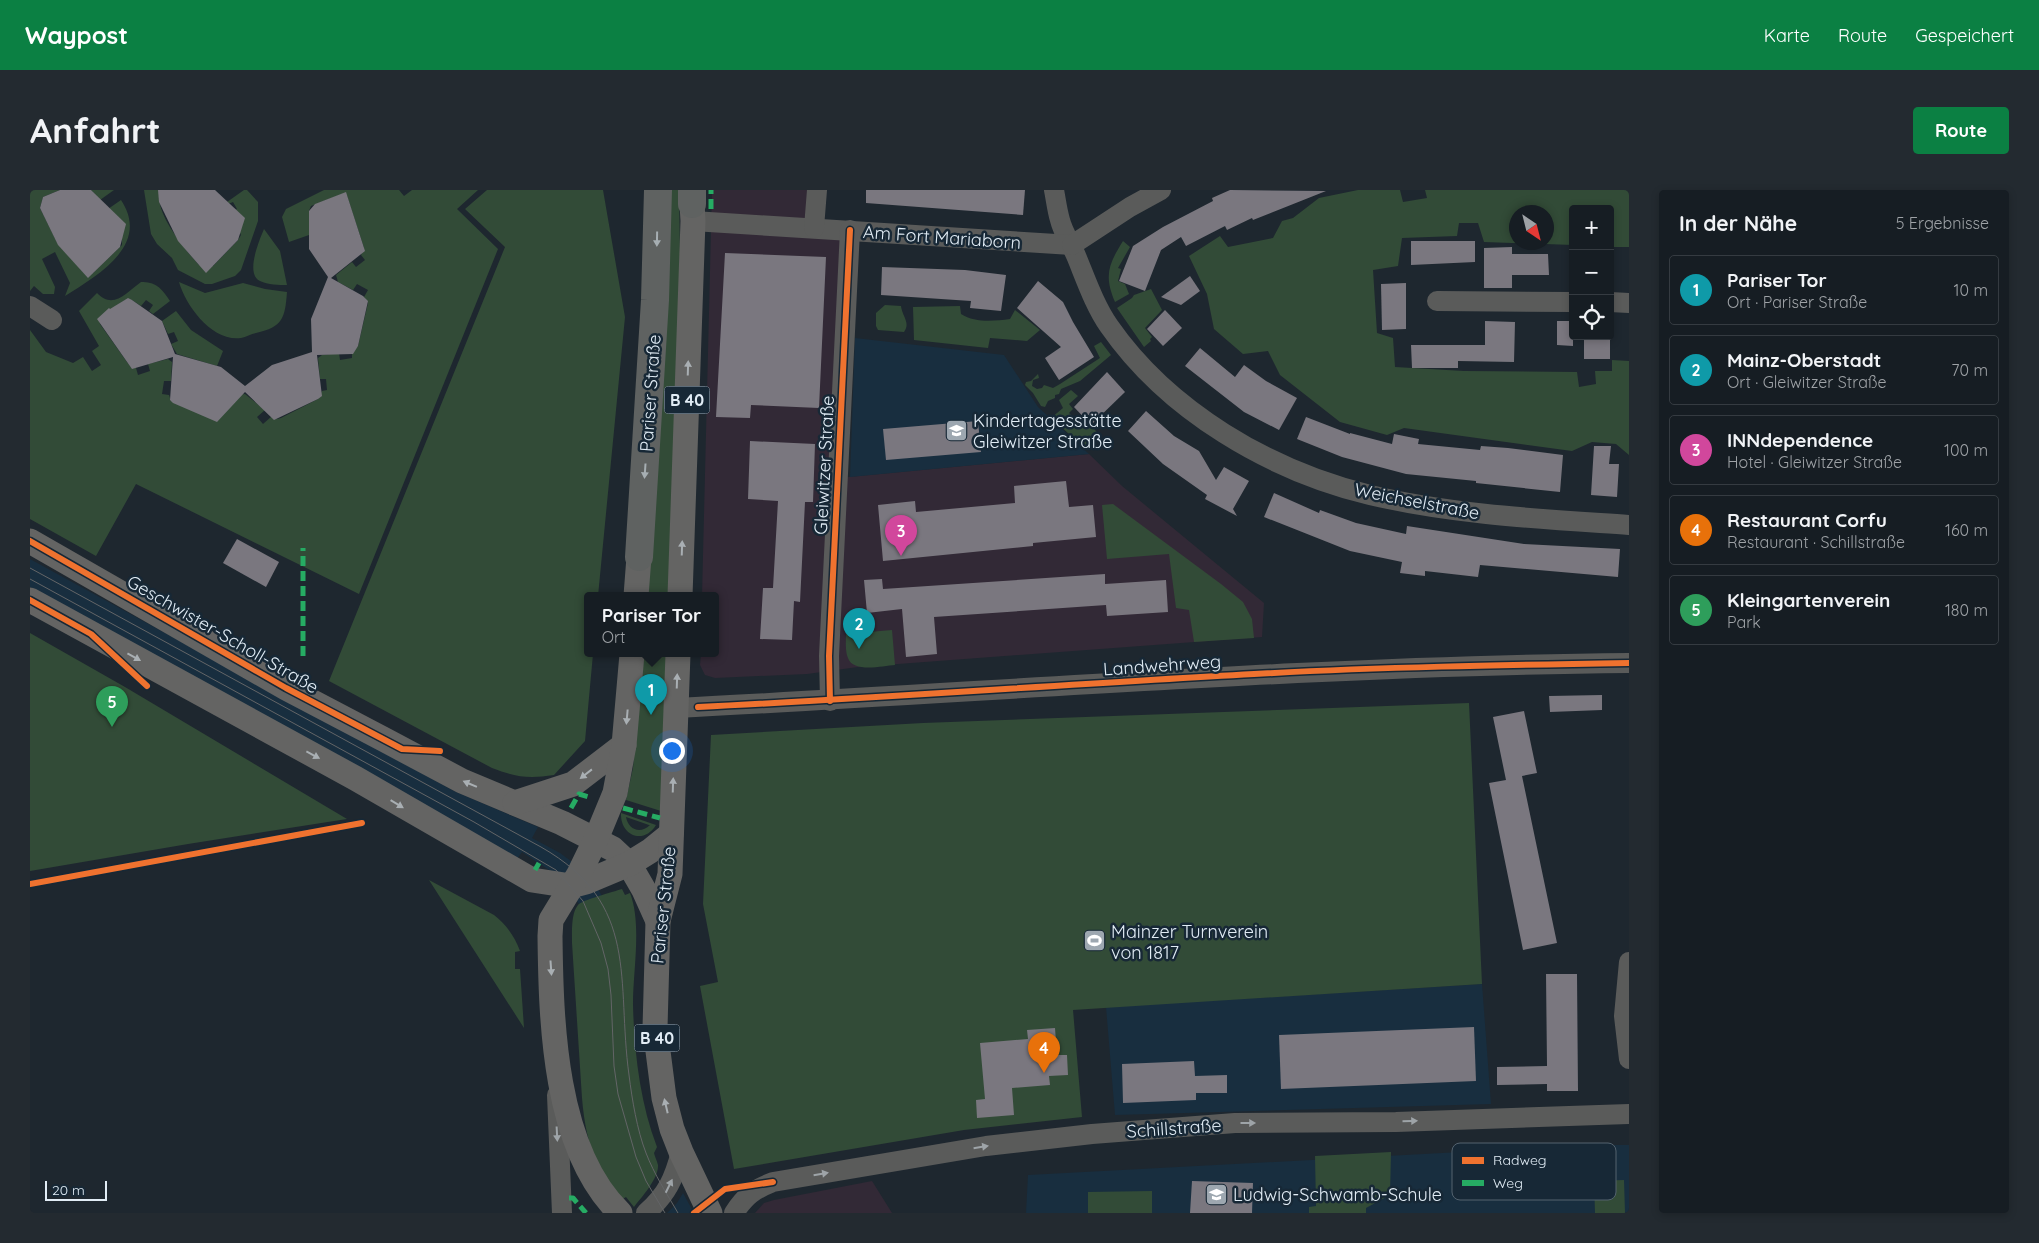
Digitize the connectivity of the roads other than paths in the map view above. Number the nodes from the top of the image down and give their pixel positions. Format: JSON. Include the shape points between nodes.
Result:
{"nodes":[{"id":1,"x":658,"y":190,"type":"edge"},
{"id":2,"x":817,"y":190,"type":"edge"},
{"id":3,"x":1054,"y":190,"type":"edge"},
{"id":4,"x":1161,"y":190,"type":"edge"},
{"id":5,"x":692,"y":205,"type":"edge"},
{"id":6,"x":814,"y":228,"type":"junction"},
{"id":7,"x":850,"y":230,"type":"junction"},
{"id":8,"x":1072,"y":245,"type":"junction"},
{"id":9,"x":1437,"y":301,"type":"dead end"},
{"id":10,"x":1569,"y":302,"type":"edge"},
{"id":11,"x":1614,"y":302,"type":"edge"},
{"id":12,"x":1629,"y":303,"type":"edge"},
{"id":13,"x":30,"y":306,"type":"edge"},
{"id":14,"x":52,"y":320,"type":"dead end"},
{"id":15,"x":1629,"y":525,"type":"edge"},
{"id":16,"x":30,"y":541,"type":"edge"},
{"id":17,"x":639,"y":557,"type":"joint"},
{"id":18,"x":636,"y":592,"type":"edge"},
{"id":19,"x":680,"y":592,"type":"edge"},
{"id":20,"x":30,"y":600,"type":"edge"},
{"id":21,"x":632,"y":657,"type":"edge"},
{"id":22,"x":678,"y":657,"type":"edge"},
{"id":23,"x":1629,"y":664,"type":"edge"},
{"id":24,"x":830,"y":701,"type":"junction"},
{"id":25,"x":676,"y":708,"type":"junction"},
{"id":26,"x":624,"y":745,"type":"junction"},
{"id":27,"x":515,"y":803,"type":"junction"},
{"id":28,"x":671,"y":834,"type":"junction"},
{"id":29,"x":596,"y":839,"type":"junction"},
{"id":30,"x":629,"y":864,"type":"junction"},
{"id":31,"x":532,"y":880,"type":"junction"},
{"id":32,"x":571,"y":886,"type":"junction"},
{"id":33,"x":551,"y":920,"type":"junction"},
{"id":34,"x":658,"y":920,"type":"junction"},
{"id":35,"x":1629,"y":962,"type":"edge"},
{"id":36,"x":1629,"y":1059,"type":"edge"},
{"id":37,"x":557,"y":1068,"type":"junction"},
{"id":38,"x":1629,"y":1114,"type":"edge"},
{"id":39,"x":681,"y":1152,"type":"junction"},
{"id":40,"x":562,"y":1213,"type":"edge"},
{"id":41,"x":620,"y":1213,"type":"edge"},
{"id":42,"x":646,"y":1213,"type":"edge"},
{"id":43,"x":710,"y":1213,"type":"edge"},
{"id":44,"x":734,"y":1213,"type":"edge"}],
"edges":[{"from":1,"to":17,"type":"highway","name":"Pariser Straße","number":"B 40","one_way":true,"via":[[656,300]]},
{"from":2,"to":6,"type":"street"},
{"from":3,"to":8,"type":"street","name":"Weichselstraße","via":[[1060,221]]},
{"from":4,"to":8,"type":"street"},
{"from":5,"to":6,"type":"street","name":"Am Fort Mariaborn"},
{"from":19,"to":5,"type":"main road","name":"Pariser Straße","number":"B 40","one_way":true},
{"from":6,"to":7,"type":"street","name":"Am Fort Mariaborn"},
{"from":7,"to":8,"type":"street","name":"Am Fort Mariaborn"},
{"from":7,"to":24,"type":"street","name":"Gleiwitzer Straße","via":[[829,656]]},
{"from":8,"to":15,"type":"street","name":"Weichselstraße","via":[[1108,324],[1134,358],[1199,416],[1248,448],[1326,481],[1416,504],[1508,516]]},
{"from":9,"to":10,"type":"street"},
{"from":11,"to":12,"type":"street"},
{"from":13,"to":14,"type":"street"},
{"from":27,"to":16,"type":"main road","name":"Geschwister-Scholl-Straße","one_way":true,"via":[[462,781],[286,688]]},
{"from":17,"to":18,"type":"main road","name":"Pariser Straße","number":"B 40"},
{"from":20,"to":31,"type":"main road","one_way":true,"via":[[355,778]]},
{"from":21,"to":26,"type":"main road","one_way":true},
{"from":25,"to":22,"type":"main road","name":"Pariser Straße","number":"B 40","one_way":true},
{"from":23,"to":24,"type":"street","name":"Landwehrweg","via":[[1498,665],[1256,674]]},
{"from":24,"to":25,"type":"street","name":"Landwehrweg"},
{"from":28,"to":25,"type":"main road","name":"Pariser Straße","number":"B 40","one_way":true},
{"from":26,"to":27,"type":"main road","one_way":true,"via":[[573,784]]},
{"from":26,"to":29,"type":"main road","via":[[615,793]]},
{"from":27,"to":29,"type":"main road","name":"Geschwister-Scholl-Straße"},
{"from":28,"to":30,"type":"main road","name":"Pariser Straße"},
{"from":28,"to":34,"type":"main road","name":"Pariser Straße","number":"B 40","via":[[670,874]]},
{"from":29,"to":30,"type":"main road","name":"Geschwister-Scholl-Straße"},
{"from":29,"to":32,"type":"main road"},
{"from":30,"to":32,"type":"main road","name":"Pariser Straße"},
{"from":30,"to":34,"type":"main road","name":"Geschwister-Scholl-Straße"},
{"from":31,"to":32,"type":"main road"},
{"from":31,"to":33,"type":"main road","via":[[546,903]]},
{"from":32,"to":33,"type":"main road"},
{"from":33,"to":37,"type":"main road","one_way":true},
{"from":39,"to":34,"type":"main road","name":"Pariser Straße","number":"B 40","one_way":true,"via":[[664,1098],[655,1028]]},
{"from":35,"to":36,"type":"street","via":[[1624,1016]]},
{"from":37,"to":40,"type":"street","one_way":true},
{"from":37,"to":41,"type":"main road","via":[[575,1139],[590,1176]]},
{"from":44,"to":38,"type":"street","name":"Schillstraße","one_way":true,"via":[[755,1190],[773,1182],[986,1146],[1092,1134],[1235,1123],[1396,1122]]},
{"from":42,"to":39,"type":"street","one_way":true,"via":[[666,1193]]},
{"from":39,"to":43,"type":"main road","name":"Pariser Straße","number":"B 40"}]}
